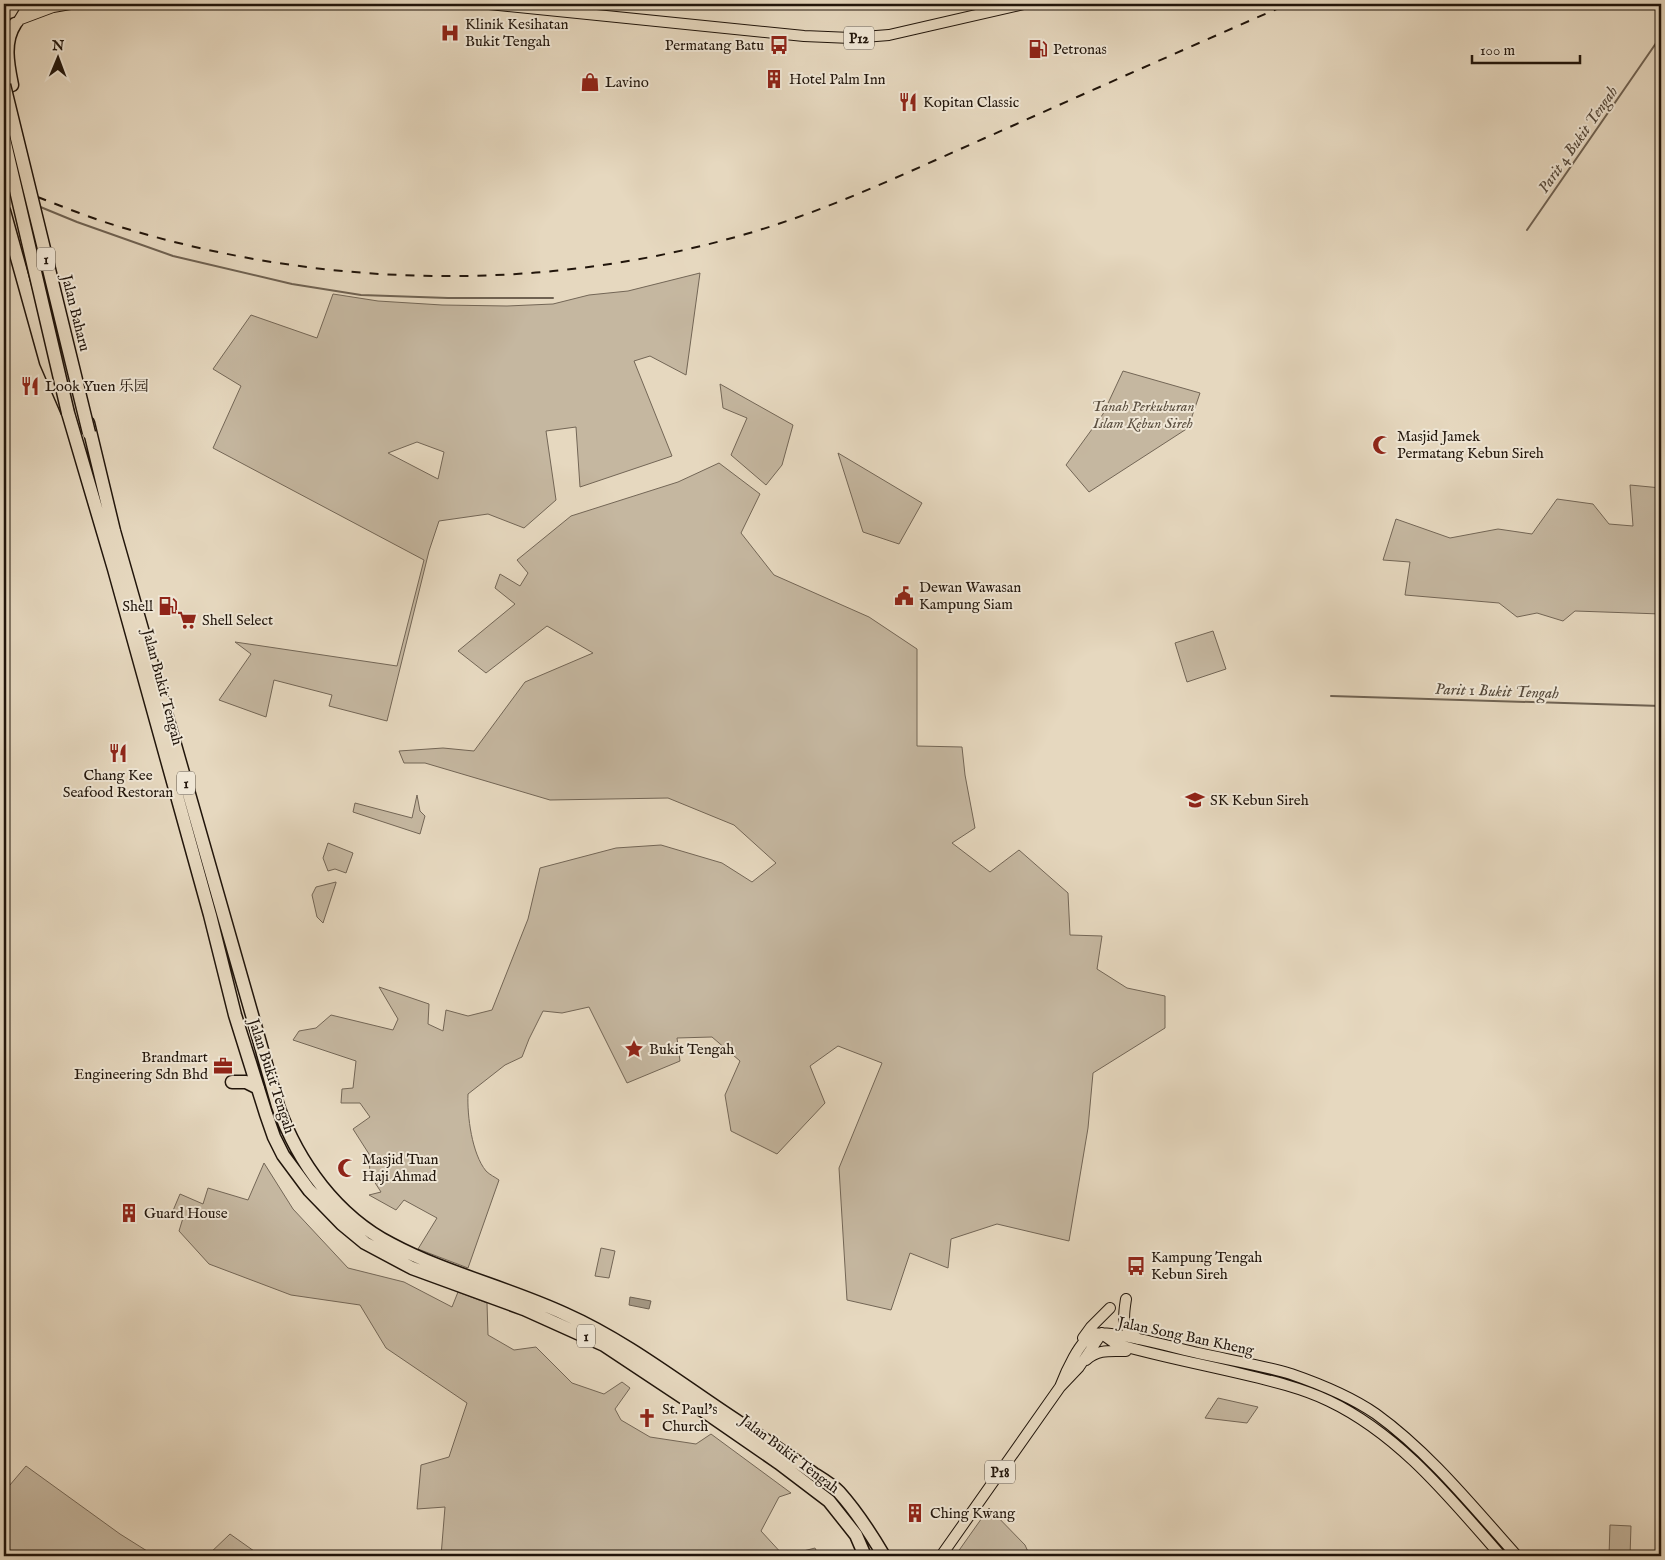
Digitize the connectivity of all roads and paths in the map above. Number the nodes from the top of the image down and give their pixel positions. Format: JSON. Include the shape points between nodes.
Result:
{"nodes":[{"id":1,"x":29,"y":4,"type":"edge"},
{"id":2,"x":70,"y":4,"type":"edge"},
{"id":3,"x":489,"y":4,"type":"edge"},
{"id":4,"x":1024,"y":4,"type":"edge"},
{"id":5,"x":18,"y":22,"type":"junction"},
{"id":6,"x":4,"y":32,"type":"edge"},
{"id":7,"x":8,"y":85,"type":"edge"},
{"id":8,"x":4,"y":139,"type":"edge"},
{"id":9,"x":4,"y":211,"type":"edge"},
{"id":10,"x":68,"y":413,"type":"junction"},
{"id":11,"x":72,"y":426,"type":"joint"},
{"id":12,"x":89,"y":433,"type":"junction"},
{"id":13,"x":232,"y":1082,"type":"dead end"},
{"id":14,"x":258,"y":1088,"type":"junction"},
{"id":15,"x":1126,"y":1298,"type":"dead end"},
{"id":16,"x":1110,"y":1308,"type":"dead end"},
{"id":17,"x":1102,"y":1333,"type":"junction"},
{"id":18,"x":1140,"y":1340,"type":"junction"},
{"id":19,"x":1145,"y":1352,"type":"junction"},
{"id":20,"x":1074,"y":1365,"type":"junction"},
{"id":21,"x":865,"y":1556,"type":"edge"},
{"id":22,"x":884,"y":1556,"type":"edge"},
{"id":23,"x":941,"y":1556,"type":"edge"},
{"id":24,"x":1500,"y":1556,"type":"edge"},
{"id":25,"x":1517,"y":1556,"type":"edge"}],
"edges":[{"from":1,"to":5,"type":"main road"},
{"from":2,"to":5,"type":"main road","via":[[53,7]]},
{"from":3,"to":4,"type":"main road","number":"P12","via":[[851,38],[889,35]]},
{"from":5,"to":6,"type":"main road"},
{"from":5,"to":7,"type":"highway","via":[[10,35]]},
{"from":7,"to":12,"type":"highway","name":"Jalan Baharu","number":"1","bridge":true},
{"from":7,"to":12,"type":"highway","via":[[76,346]]},
{"from":8,"to":10,"type":"highway","name":"Jalan Baharu","number":"1","bridge":true},
{"from":9,"to":10,"type":"highway","bridge":true,"via":[[46,362]]},
{"from":10,"to":11,"type":"highway","name":"Jalan Baharu","number":"1"},
{"from":11,"to":14,"type":"highway","name":"Jalan Bukit Tengah","number":"1"},
{"from":12,"to":22,"type":"highway","name":"Jalan Bukit Tengah","number":"1","via":[[116,540],[278,1106],[293,1144],[318,1183],[346,1212],[391,1244],[564,1313],[611,1337],[838,1491]]},
{"from":13,"to":14,"type":"highway","via":[[246,1082]]},
{"from":14,"to":21,"type":"highway","name":"Jalan Bukit Tengah","number":"1","via":[[283,1155],[309,1190],[365,1243],[412,1268],[524,1309],[604,1345],[772,1457],[829,1501],[856,1535]]},
{"from":15,"to":18,"type":"main road","via":[[1124,1321]]},
{"from":16,"to":20,"type":"main road","via":[[1080,1343]]},
{"from":17,"to":18,"type":"main road","name":"Jalan Song Ban Kheng"},
{"from":17,"to":19,"type":"main road","name":"Jalan Song Ban Kheng","via":[[1116,1344]]},
{"from":17,"to":20,"type":"main road","number":"P18","via":[[1090,1337]]},
{"from":18,"to":25,"type":"main road","name":"Jalan Song Ban Kheng","via":[[1290,1374],[1335,1391],[1366,1408],[1401,1433],[1437,1468]]},
{"from":19,"to":20,"type":"main road","via":[[1102,1351]]},
{"from":19,"to":24,"type":"main road","name":"Jalan Song Ban Kheng","via":[[1286,1385],[1329,1401],[1398,1446],[1451,1499]]},
{"from":20,"to":23,"type":"main road","number":"P18"}]}
